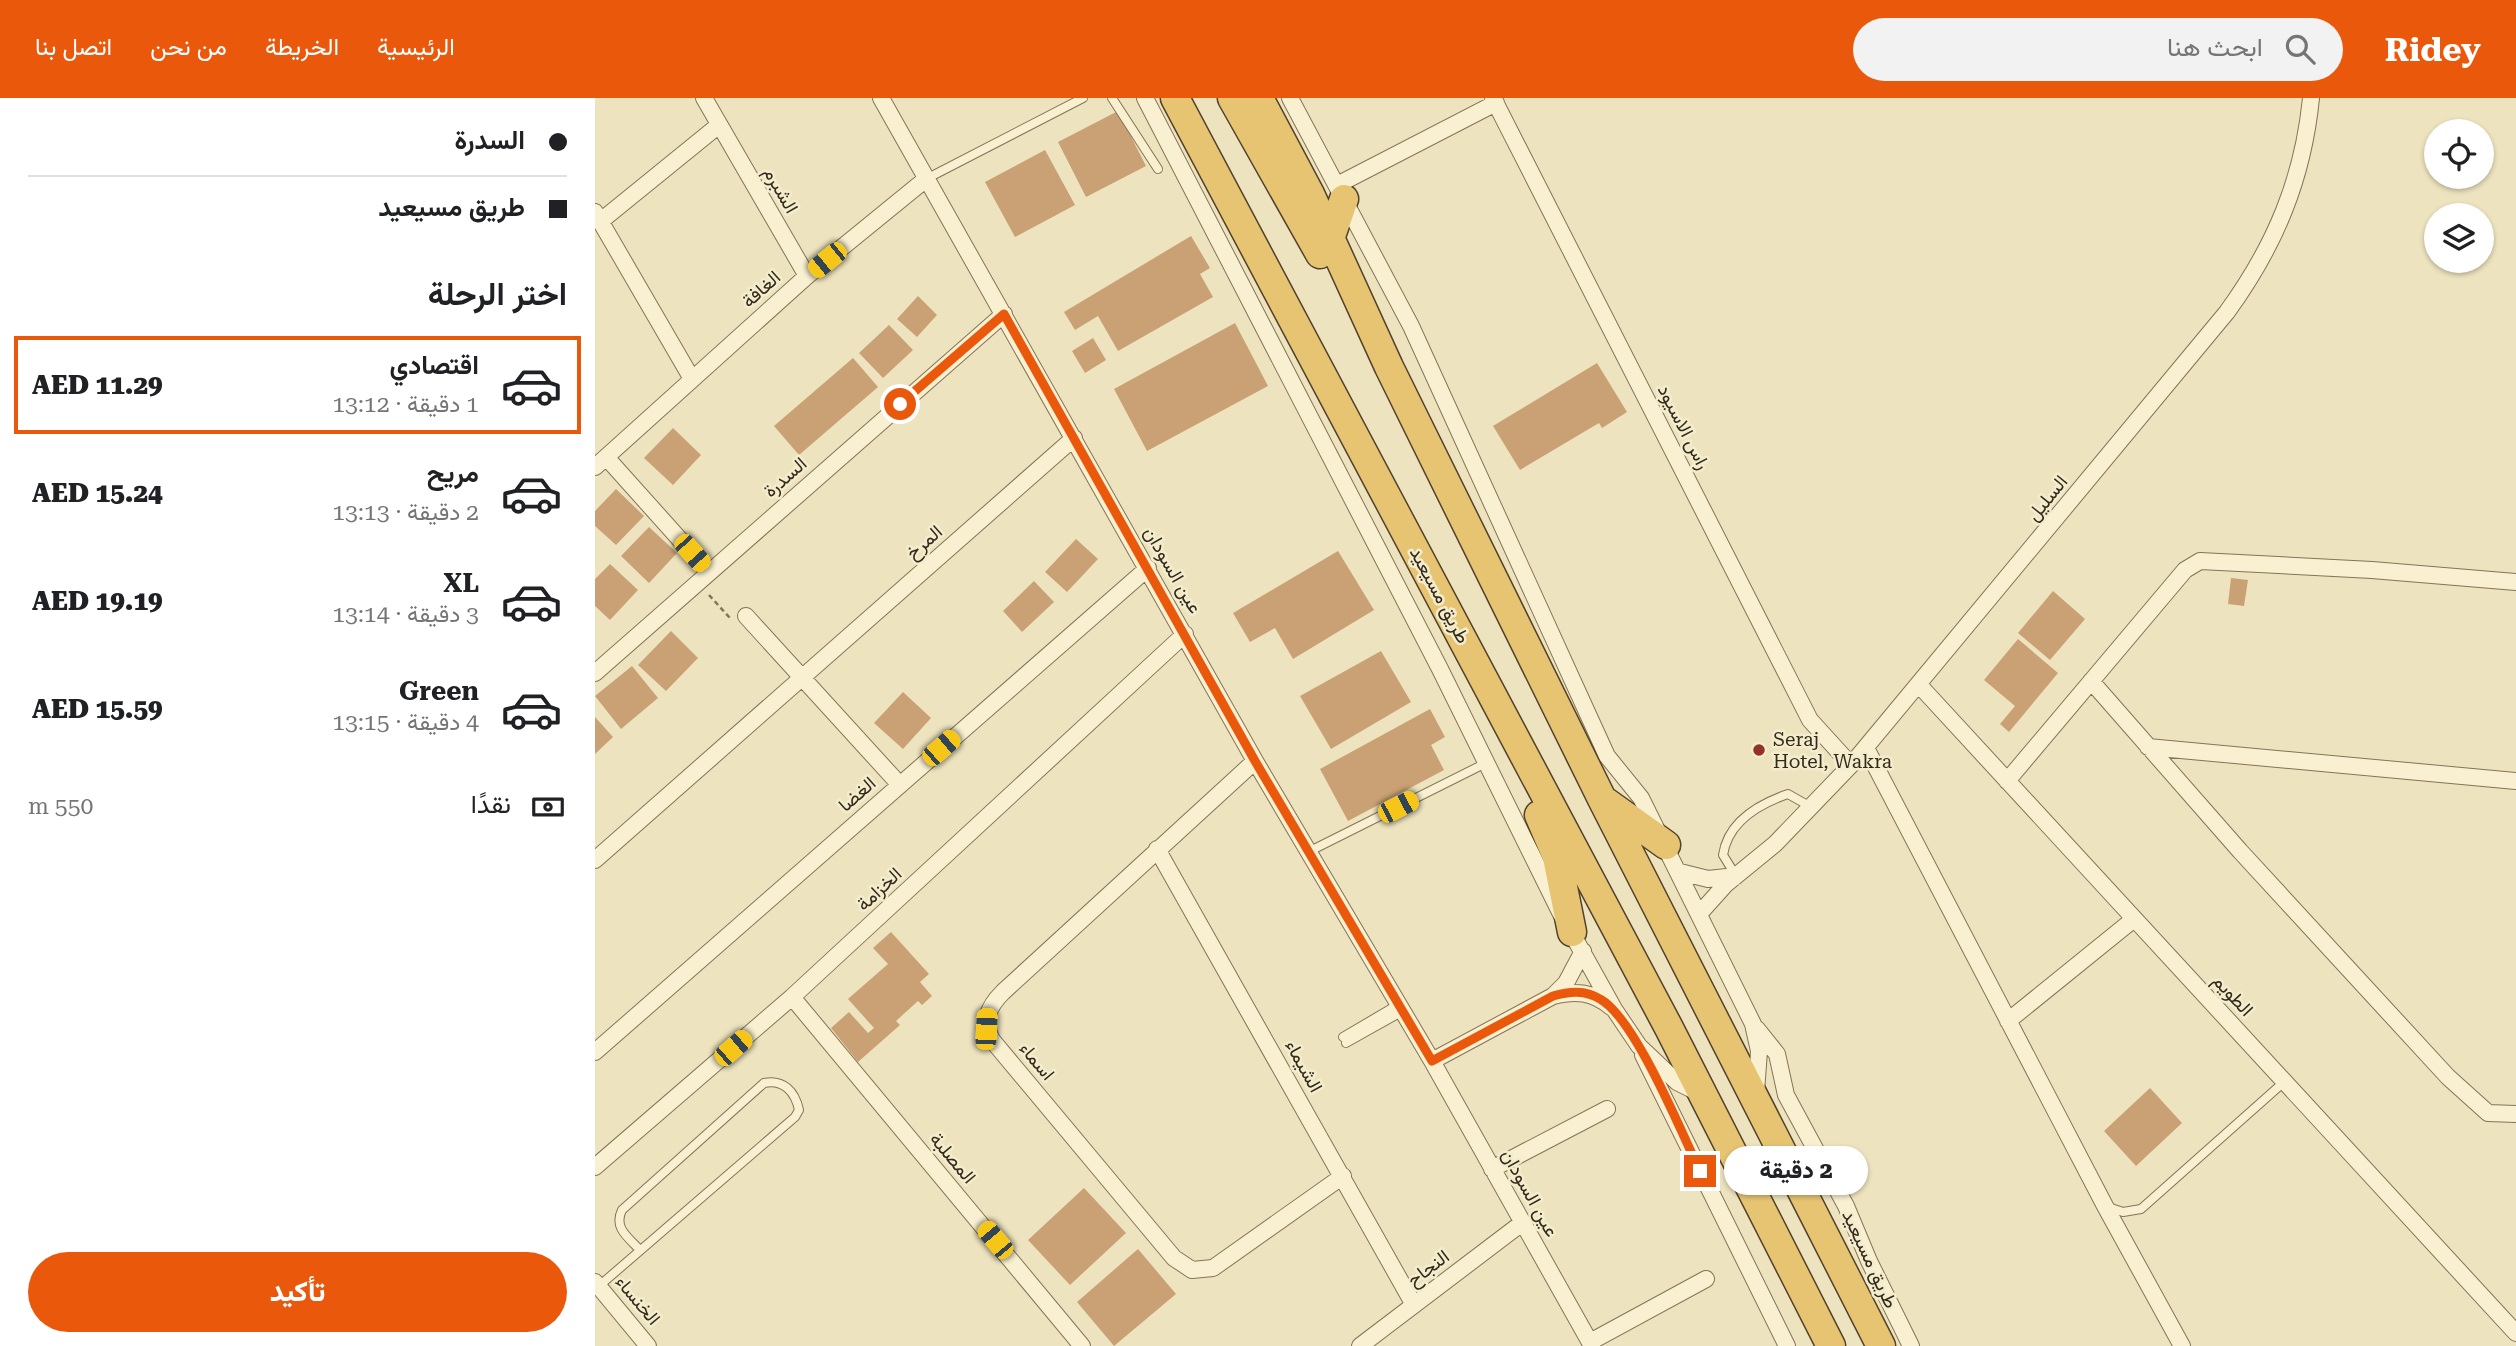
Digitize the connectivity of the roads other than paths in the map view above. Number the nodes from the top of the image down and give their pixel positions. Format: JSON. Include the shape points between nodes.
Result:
{"nodes":[{"id":1,"x":704,"y":98,"type":"edge"},
{"id":2,"x":881,"y":98,"type":"edge"},
{"id":3,"x":1083,"y":98,"type":"edge"},
{"id":4,"x":1112,"y":98,"type":"edge"},
{"id":5,"x":1145,"y":98,"type":"edge"},
{"id":6,"x":1175,"y":98,"type":"edge"},
{"id":7,"x":1232,"y":98,"type":"edge"},
{"id":8,"x":1259,"y":98,"type":"edge"},
{"id":9,"x":1290,"y":98,"type":"edge"},
{"id":10,"x":2311,"y":98,"type":"edge"},
{"id":11,"x":1494,"y":100,"type":"edge"},
{"id":12,"x":719,"y":125,"type":"junction"},
{"id":13,"x":1158,"y":169,"type":"dead end"},
{"id":14,"x":926,"y":178,"type":"junction"},
{"id":15,"x":1341,"y":192,"type":"junction"},
{"id":16,"x":598,"y":216,"type":"edge"},
{"id":17,"x":1330,"y":239,"type":"junction"},
{"id":18,"x":807,"y":276,"type":"junction"},
{"id":19,"x":1004,"y":314,"type":"junction"},
{"id":20,"x":1389,"y":367,"type":"junction"},
{"id":21,"x":692,"y":379,"type":"junction"},
{"id":22,"x":1074,"y":438,"type":"junction"},
{"id":23,"x":601,"y":462,"type":"edge"},
{"id":24,"x":1147,"y":568,"type":"junction"},
{"id":25,"x":703,"y":577,"type":"junction"},
{"id":26,"x":2516,"y":582,"type":"edge"},
{"id":27,"x":746,"y":616,"type":"road end"},
{"id":28,"x":1185,"y":634,"type":"junction"},
{"id":29,"x":595,"y":673,"type":"edge"},
{"id":30,"x":1483,"y":676,"type":"junction"},
{"id":31,"x":802,"y":677,"type":"junction"},
{"id":32,"x":2091,"y":681,"type":"junction"},
{"id":33,"x":1920,"y":686,"type":"junction"},
{"id":34,"x":2148,"y":747,"type":"junction"},
{"id":35,"x":1866,"y":748,"type":"junction"},
{"id":36,"x":1255,"y":761,"type":"junction"},
{"id":37,"x":1486,"y":763,"type":"junction"},
{"id":38,"x":1851,"y":765,"type":"junction"},
{"id":39,"x":2007,"y":781,"type":"junction"},
{"id":40,"x":2516,"y":781,"type":"edge"},
{"id":41,"x":900,"y":785,"type":"junction"},
{"id":42,"x":1602,"y":799,"type":"junction"},
{"id":43,"x":1811,"y":807,"type":"junction"},
{"id":44,"x":1666,"y":845,"type":"junction"},
{"id":45,"x":1157,"y":849,"type":"junction"},
{"id":46,"x":1310,"y":851,"type":"junction"},
{"id":47,"x":595,"y":860,"type":"edge"},
{"id":48,"x":1681,"y":872,"type":"junction"},
{"id":49,"x":1736,"y":876,"type":"junction"},
{"id":50,"x":1700,"y":913,"type":"junction"},
{"id":51,"x":2134,"y":919,"type":"junction"},
{"id":52,"x":1577,"y":941,"type":"junction"},
{"id":53,"x":1553,"y":996,"type":"junction"},
{"id":54,"x":792,"y":997,"type":"junction"},
{"id":55,"x":1401,"y":1008,"type":"junction"},
{"id":56,"x":1614,"y":1009,"type":"junction"},
{"id":57,"x":2008,"y":1021,"type":"junction"},
{"id":58,"x":1753,"y":1024,"type":"junction"},
{"id":59,"x":1344,"y":1040,"type":"dead end"},
{"id":60,"x":1639,"y":1046,"type":"junction"},
{"id":61,"x":595,"y":1052,"type":"edge"},
{"id":62,"x":1432,"y":1061,"type":"junction"},
{"id":63,"x":2284,"y":1082,"type":"junction"},
{"id":64,"x":1703,"y":1094,"type":"junction"},
{"id":65,"x":1755,"y":1097,"type":"junction"},
{"id":66,"x":1607,"y":1110,"type":"dead end"},
{"id":67,"x":2516,"y":1114,"type":"edge"},
{"id":68,"x":595,"y":1167,"type":"edge"},
{"id":69,"x":1492,"y":1169,"type":"junction"},
{"id":70,"x":1342,"y":1177,"type":"junction"},
{"id":71,"x":2105,"y":1206,"type":"junction"},
{"id":72,"x":1522,"y":1223,"type":"junction"},
{"id":73,"x":640,"y":1250,"type":"junction"},
{"id":74,"x":1706,"y":1279,"type":"dead end"},
{"id":75,"x":597,"y":1284,"type":"edge"},
{"id":76,"x":1414,"y":1305,"type":"junction"},
{"id":77,"x":2516,"y":1334,"type":"edge"},
{"id":78,"x":642,"y":1344,"type":"edge"},
{"id":79,"x":1591,"y":1344,"type":"edge"},
{"id":80,"x":1082,"y":1346,"type":"edge"},
{"id":81,"x":1360,"y":1346,"type":"edge"},
{"id":82,"x":1787,"y":1346,"type":"edge"},
{"id":83,"x":1831,"y":1346,"type":"edge"},
{"id":84,"x":1881,"y":1346,"type":"edge"},
{"id":85,"x":1911,"y":1346,"type":"edge"},
{"id":86,"x":2182,"y":1346,"type":"edge"}],
"edges":[{"from":1,"to":12,"type":"street","name":"الشبرم"},
{"from":2,"to":14,"type":"street","name":"عين السودان"},
{"from":3,"to":14,"type":"lane"},
{"from":4,"to":13,"type":"lane"},
{"from":5,"to":37,"type":"street","name":"طريق مسيعيد"},
{"from":6,"to":30,"type":"highway","name":"طريق مسيعيد"},
{"from":7,"to":20,"type":"highway"},
{"from":8,"to":17,"type":"highway","name":"طريق مسيعيد"},
{"from":9,"to":15,"type":"street","name":"طريق مسيعيد"},
{"from":10,"to":33,"type":"street","name":"السليل","via":[[2290,199],[2254,274]]},
{"from":11,"to":15,"type":"street"},
{"from":11,"to":38,"type":"street","name":"راس الاسيود","via":[[1810,720]]},
{"from":12,"to":16,"type":"street"},
{"from":12,"to":18,"type":"street","name":"الشبرم"},
{"from":14,"to":18,"type":"street","name":"الغافة"},
{"from":14,"to":19,"type":"street","name":"عين السودان"},
{"from":15,"to":17,"type":"highway"},
{"from":15,"to":44,"type":"street","name":"طريق مسيعيد","via":[[1411,326],[1607,756],[1641,798]]},
{"from":16,"to":21,"type":"street"},
{"from":17,"to":20,"type":"highway","name":"طريق مسيعيد"},
{"from":18,"to":21,"type":"street","name":"الغافة"},
{"from":19,"to":22,"type":"street","name":"عين السودان"},
{"from":19,"to":25,"type":"street","name":"السدرة"},
{"from":20,"to":42,"type":"highway","name":"طريق مسيعيد"},
{"from":21,"to":23,"type":"street","name":"الغافة"},
{"from":22,"to":24,"type":"street","name":"عين السودان"},
{"from":22,"to":31,"type":"street","name":"المرخ"},
{"from":23,"to":25,"type":"street"},
{"from":24,"to":28,"type":"street","name":"عين السودان"},
{"from":24,"to":41,"type":"street","name":"الغضا"},
{"from":25,"to":29,"type":"street","name":"السدرة"},
{"from":26,"to":32,"type":"street","via":[[2200,561],[2185,570]]},
{"from":27,"to":31,"type":"street"},
{"from":28,"to":36,"type":"street","name":"عين السودان"},
{"from":28,"to":54,"type":"street","name":"الخزامة"},
{"from":30,"to":52,"type":"highway","via":[[1557,857]]},
{"from":30,"to":64,"type":"highway","name":"طريق مسيعيد"},
{"from":31,"to":41,"type":"street"},
{"from":31,"to":47,"type":"street","name":"المرخ"},
{"from":32,"to":34,"type":"street"},
{"from":32,"to":39,"type":"street"},
{"from":33,"to":35,"type":"street","name":"السليل"},
{"from":33,"to":39,"type":"street","name":"الطويم"},
{"from":34,"to":40,"type":"street"},
{"from":34,"to":67,"type":"street","via":[[2448,1077],[2488,1114]]},
{"from":35,"to":38,"type":"street","name":"السليل"},
{"from":35,"to":57,"type":"street"},
{"from":36,"to":45,"type":"street","name":"اسماء"},
{"from":36,"to":46,"type":"street","name":"عين السودان"},
{"from":37,"to":46,"type":"lane"},
{"from":37,"to":52,"type":"street","name":"طريق مسيعيد"},
{"from":38,"to":43,"type":"street","name":"السليل"},
{"from":39,"to":51,"type":"street","name":"الطويم"},
{"from":41,"to":61,"type":"street","name":"الغضا"},
{"from":42,"to":44,"type":"highway"},
{"from":42,"to":65,"type":"highway","name":"طريق مسيعيد"},
{"from":43,"to":49,"type":"street","name":"السليل"},
{"from":43,"to":49,"type":"lane","via":[[1788,794],[1755,809],[1734,827],[1723,855]]},
{"from":44,"to":48,"type":"street","name":"طريق مسيعيد"},
{"from":45,"to":70,"type":"street","name":"الشيماء"},
{"from":45,"to":70,"type":"street","name":"اسماء","via":[[993,1002],[986,1029],[992,1041],[1174,1258],[1192,1270],[1213,1268]]},
{"from":46,"to":55,"type":"street","name":"عين السودان"},
{"from":48,"to":49,"type":"street","via":[[1708,879]]},
{"from":48,"to":50,"type":"street","name":"طريق مسيعيد"},
{"from":49,"to":50,"type":"street","name":"السليل"},
{"from":50,"to":58,"type":"street","name":"طريق مسيعيد"},
{"from":51,"to":57,"type":"street"},
{"from":51,"to":63,"type":"street","name":"الطويم"},
{"from":52,"to":53,"type":"street","via":[[1571,975]]},
{"from":52,"to":56,"type":"street","name":"طريق مسيعيد"},
{"from":53,"to":56,"type":"street","via":[[1586,993]]},
{"from":53,"to":62,"type":"street"},
{"from":54,"to":68,"type":"street","name":"الخزامة"},
{"from":54,"to":80,"type":"street","name":"المصلبة"},
{"from":55,"to":59,"type":"lane"},
{"from":55,"to":62,"type":"street","name":"عين السودان"},
{"from":56,"to":60,"type":"street","name":"طريق مسيعيد"},
{"from":57,"to":71,"type":"street"},
{"from":58,"to":65,"type":"street","name":"طريق مسيعيد","via":[[1759,1051]]},
{"from":58,"to":85,"type":"street","name":"طريق مسيعيد","via":[[1777,1054],[1786,1095],[1846,1206]]},
{"from":60,"to":64,"type":"street","name":"طريق مسيعيد","via":[[1677,1082]]},
{"from":60,"to":82,"type":"street","name":"طريق مسيعيد"},
{"from":62,"to":69,"type":"street","name":"عين السودان"},
{"from":63,"to":71,"type":"lane","via":[[2141,1209],[2123,1212]]},
{"from":63,"to":77,"type":"street","name":"الطويم"},
{"from":64,"to":83,"type":"highway","name":"طريق مسيعيد"},
{"from":65,"to":84,"type":"highway","name":"طريق مسيعيد"},
{"from":66,"to":69,"type":"street"},
{"from":69,"to":72,"type":"street","name":"عين السودان"},
{"from":70,"to":76,"type":"street","name":"الشيماء"},
{"from":71,"to":86,"type":"street"},
{"from":72,"to":76,"type":"street","name":"النجاح"},
{"from":72,"to":79,"type":"street","name":"عين السودان"},
{"from":73,"to":73,"type":"lane","via":[[795,1117],[797,1099],[786,1086],[764,1083],[622,1210],[620,1229]]},
{"from":73,"to":75,"type":"lane"},
{"from":74,"to":79,"type":"street"},
{"from":75,"to":78,"type":"street","name":"الخنساء"},
{"from":76,"to":81,"type":"street","name":"النجاح"}]}
